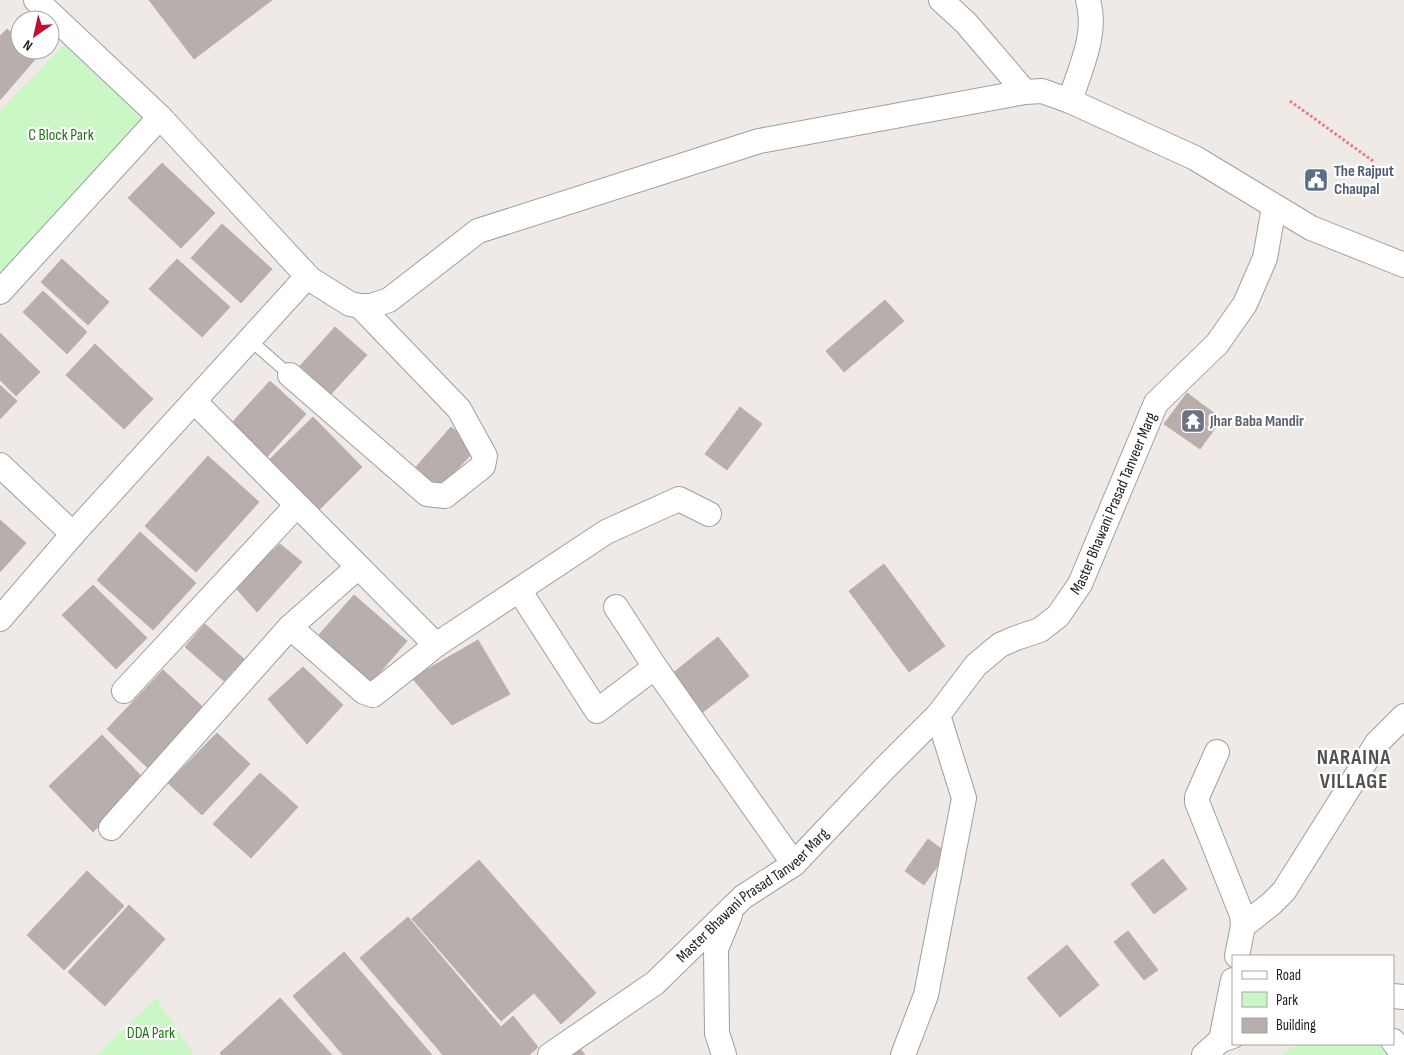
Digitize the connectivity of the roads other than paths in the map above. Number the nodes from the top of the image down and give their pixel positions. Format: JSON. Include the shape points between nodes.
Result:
{"nodes":[{"id":1,"x":36,"y":0,"type":"edge"},
{"id":2,"x":941,"y":0,"type":"edge"},
{"id":3,"x":1088,"y":0,"type":"edge"},
{"id":4,"x":1025,"y":92,"type":"junction"},
{"id":5,"x":1070,"y":101,"type":"junction"},
{"id":6,"x":160,"y":117,"type":"junction"},
{"id":7,"x":1274,"y":207,"type":"junction"},
{"id":8,"x":1403,"y":269,"type":"edge"},
{"id":9,"x":310,"y":279,"type":"junction"},
{"id":10,"x":0,"y":292,"type":"edge"},
{"id":11,"x":360,"y":306,"type":"junction"},
{"id":12,"x":250,"y":340,"type":"junction"},
{"id":13,"x":290,"y":375,"type":"joint"},
{"id":14,"x":194,"y":400,"type":"junction"},
{"id":15,"x":0,"y":466,"type":"edge"},
{"id":16,"x":297,"y":505,"type":"junction"},
{"id":17,"x":709,"y":514,"type":"dead end"},
{"id":18,"x":73,"y":534,"type":"junction"},
{"id":19,"x":358,"y":567,"type":"junction"},
{"id":20,"x":519,"y":590,"type":"junction"},
{"id":21,"x":616,"y":607,"type":"dead end"},
{"id":22,"x":0,"y":619,"type":"edge"},
{"id":23,"x":290,"y":627,"type":"junction"},
{"id":24,"x":436,"y":645,"type":"junction"},
{"id":25,"x":655,"y":666,"type":"junction"},
{"id":26,"x":124,"y":691,"type":"dead end"},
{"id":27,"x":938,"y":715,"type":"junction"},
{"id":28,"x":1404,"y":716,"type":"edge"},
{"id":29,"x":1217,"y":752,"type":"dead end"},
{"id":30,"x":111,"y":828,"type":"dead end"},
{"id":31,"x":794,"y":864,"type":"junction"},
{"id":32,"x":734,"y":907,"type":"junction"},
{"id":33,"x":1243,"y":926,"type":"junction"},
{"id":34,"x":1237,"y":955,"type":"edge"},
{"id":35,"x":1232,"y":985,"type":"edge"},
{"id":36,"x":1394,"y":1042,"type":"edge"},
{"id":37,"x":1219,"y":1044,"type":"edge"},
{"id":38,"x":550,"y":1055,"type":"edge"},
{"id":39,"x":724,"y":1055,"type":"edge"},
{"id":40,"x":903,"y":1055,"type":"edge"},
{"id":41,"x":1404,"y":1055,"type":"edge"}],
"edges":[{"from":1,"to":6,"type":"street"},
{"from":2,"to":4,"type":"street","via":[[966,23]]},
{"from":3,"to":5,"type":"street","via":[[1092,14],[1091,33]]},
{"from":4,"to":5,"type":"street","via":[[1042,91]]},
{"from":4,"to":11,"type":"street","via":[[759,141],[478,231],[389,300]]},
{"from":5,"to":7,"type":"street","via":[[1194,158]]},
{"from":6,"to":9,"type":"street"},
{"from":6,"to":10,"type":"street"},
{"from":7,"to":8,"type":"street","via":[[1311,228]]},
{"from":7,"to":27,"type":"street","name":"Master Bhawani Prasad Tanveer Marg","via":[[1265,258],[1245,304],[1217,344],[1156,403],[1080,584],[1070,600],[1058,616],[1040,630],[1000,645],[976,665]]},
{"from":9,"to":11,"type":"street","via":[[343,300]]},
{"from":9,"to":12,"type":"street","via":[[304,280]]},
{"from":11,"to":13,"type":"street","via":[[458,409],[485,456],[482,466],[445,496],[427,494]]},
{"from":12,"to":13,"type":"lane"},
{"from":12,"to":14,"type":"street"},
{"from":14,"to":16,"type":"street"},
{"from":14,"to":18,"type":"street"},
{"from":15,"to":18,"type":"street"},
{"from":16,"to":19,"type":"street"},
{"from":16,"to":26,"type":"street"},
{"from":17,"to":20,"type":"street","via":[[678,499],[606,532]]},
{"from":18,"to":22,"type":"street"},
{"from":19,"to":23,"type":"street"},
{"from":19,"to":24,"type":"street"},
{"from":20,"to":24,"type":"street"},
{"from":20,"to":25,"type":"street","via":[[597,711]]},
{"from":21,"to":25,"type":"street"},
{"from":23,"to":24,"type":"street","via":[[364,692],[373,695]]},
{"from":23,"to":30,"type":"street"},
{"from":25,"to":31,"type":"street"},
{"from":27,"to":31,"type":"street","name":"Master Bhawani Prasad Tanveer Marg"},
{"from":27,"to":40,"type":"street","via":[[964,798],[926,995]]},
{"from":28,"to":33,"type":"street","via":[[1378,744],[1284,891]]},
{"from":29,"to":33,"type":"street","via":[[1197,802],[1238,905]]},
{"from":31,"to":32,"type":"street","name":"Master Bhawani Prasad Tanveer Marg","via":[[743,897]]},
{"from":32,"to":38,"type":"street","name":"Master Bhawani Prasad Tanveer Marg","via":[[655,983]]},
{"from":32,"to":39,"type":"street","via":[[716,949],[717,1033]]},
{"from":33,"to":34,"type":"street"},
{"from":35,"to":37,"type":"street"},
{"from":36,"to":41,"type":"street"}]}
